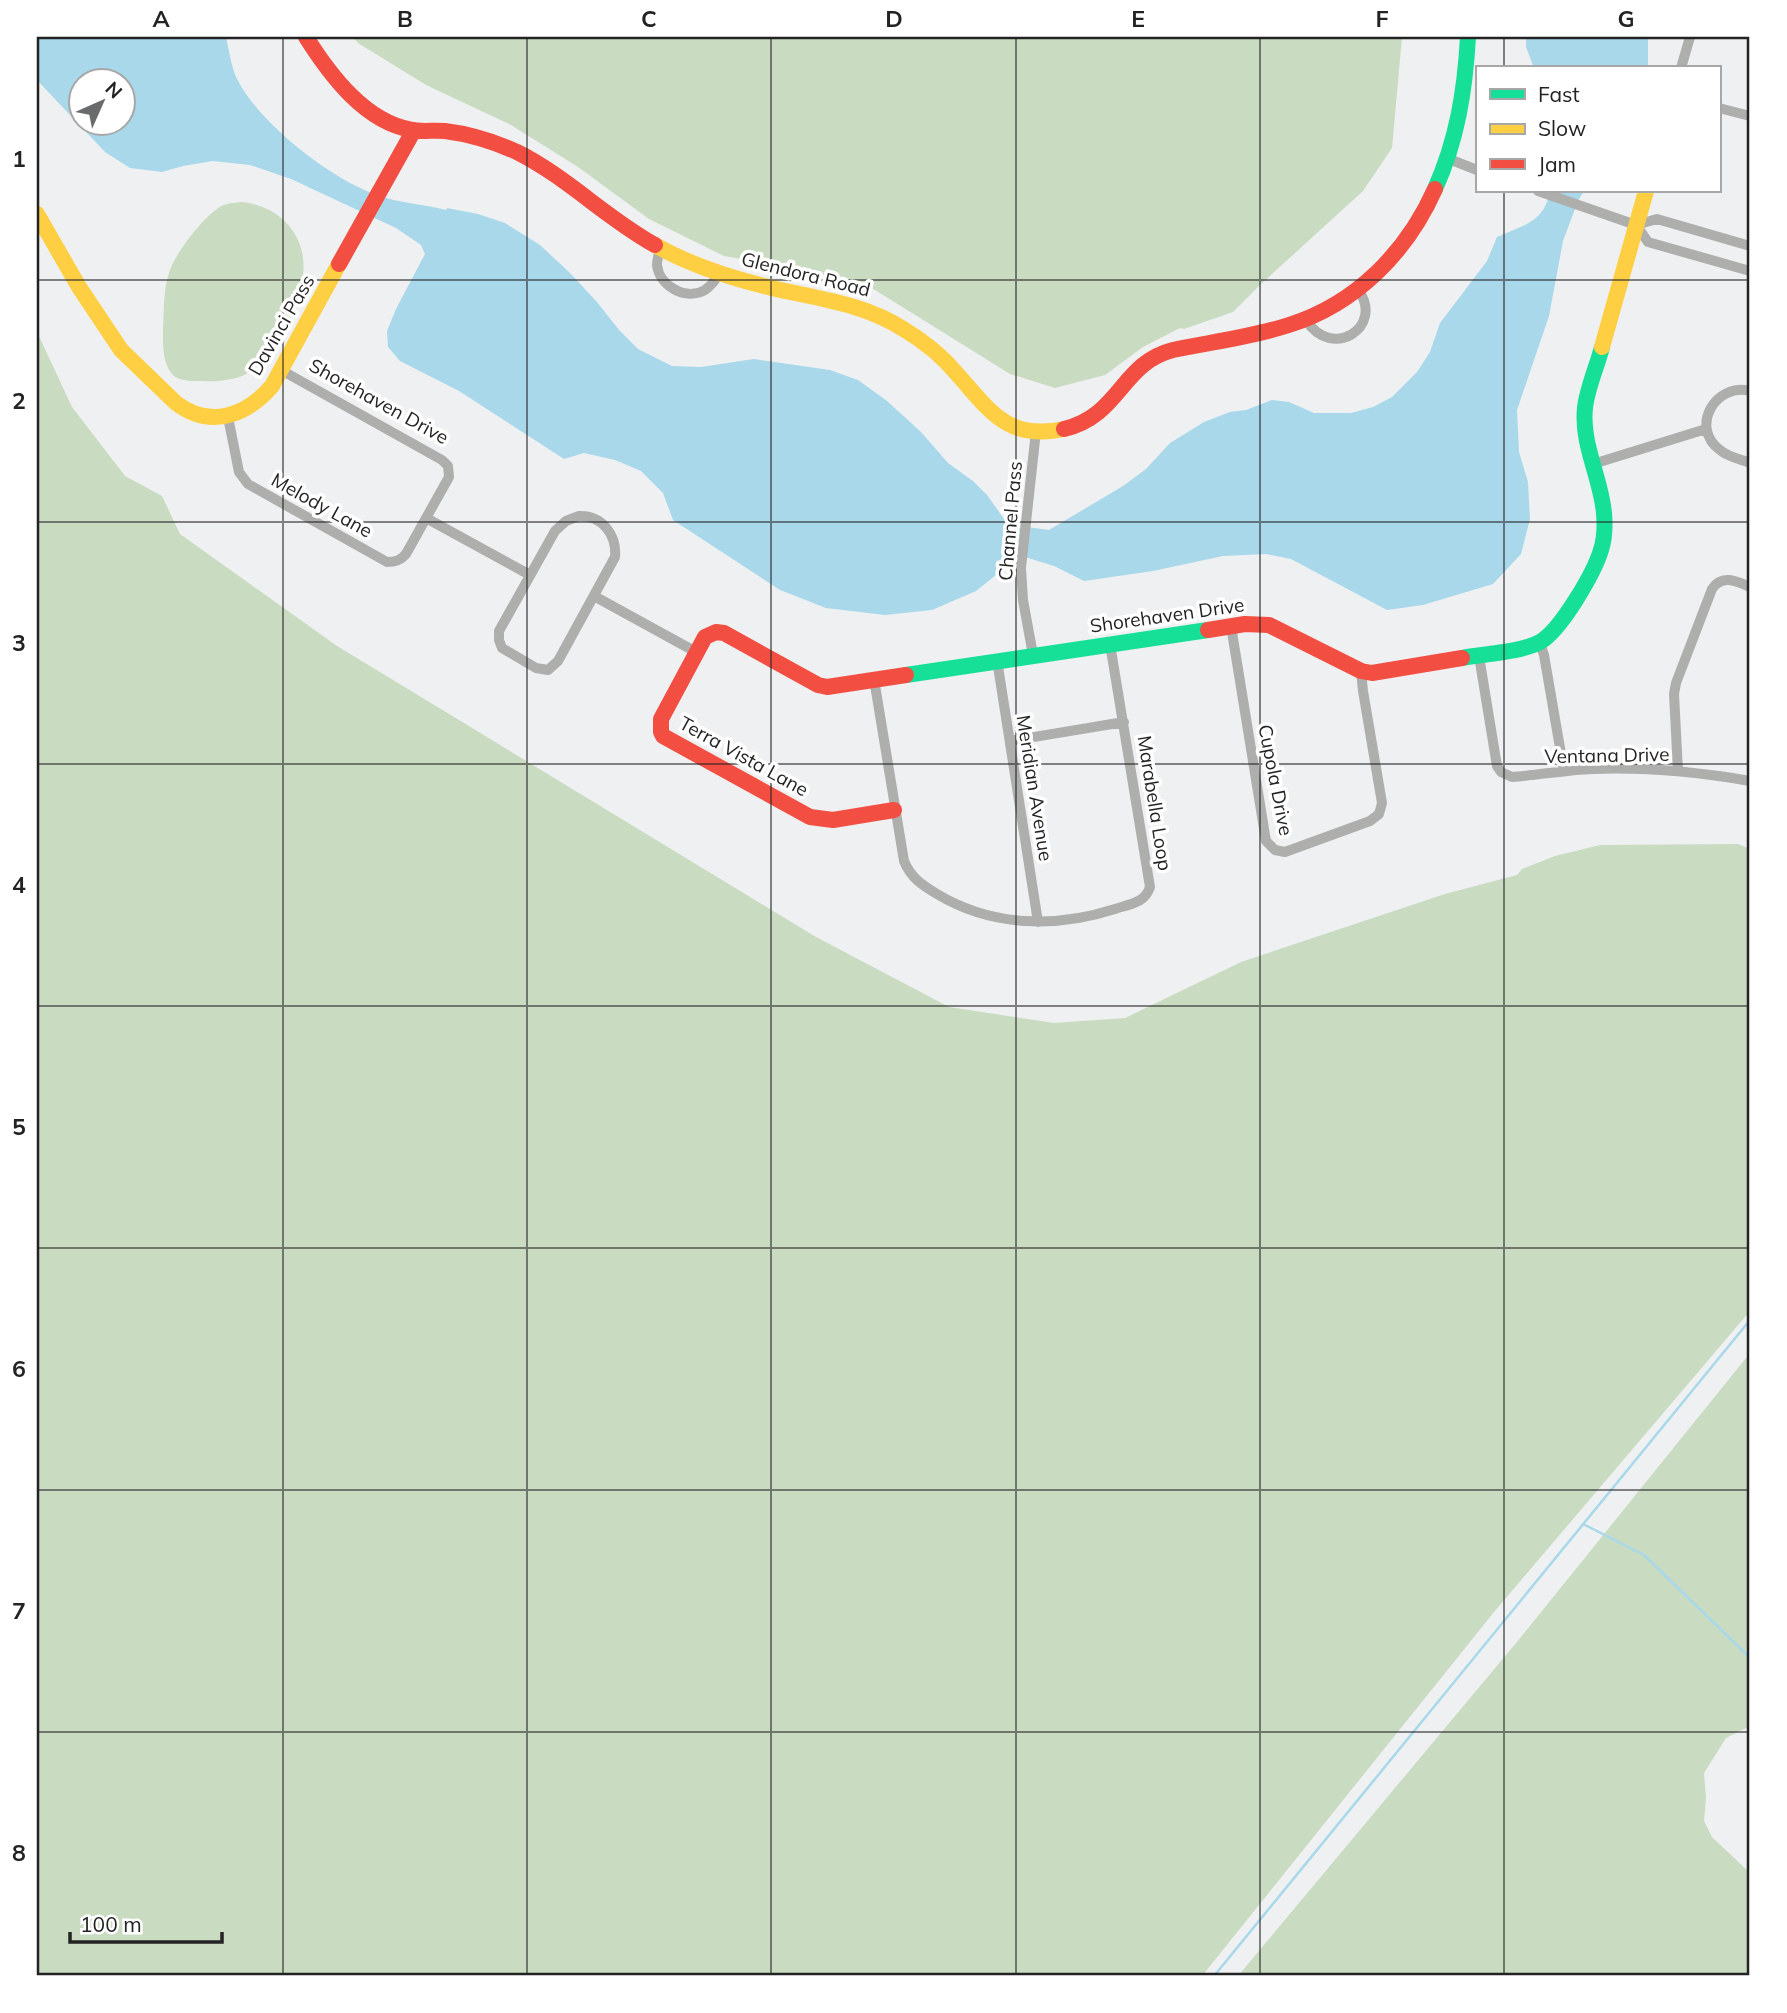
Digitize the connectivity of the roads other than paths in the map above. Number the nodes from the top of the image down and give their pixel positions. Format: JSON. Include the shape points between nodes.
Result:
{"nodes":[{"id":1,"x":306,"y":37,"type":"edge"},
{"id":2,"x":1468,"y":37,"type":"edge"},
{"id":3,"x":1690,"y":37,"type":"edge"},
{"id":4,"x":1682,"y":66,"type":"edge"},
{"id":5,"x":1720,"y":108,"type":"edge"},
{"id":6,"x":1750,"y":116,"type":"edge"},
{"id":7,"x":414,"y":130,"type":"junction"},
{"id":8,"x":1448,"y":159,"type":"junction"},
{"id":9,"x":1476,"y":170,"type":"edge"},
{"id":10,"x":1541,"y":192,"type":"edge"},
{"id":11,"x":1646,"y":192,"type":"edge"},
{"id":12,"x":37,"y":214,"type":"edge"},
{"id":13,"x":1636,"y":225,"type":"junction"},
{"id":14,"x":1750,"y":246,"type":"edge"},
{"id":15,"x":660,"y":248,"type":"junction"},
{"id":16,"x":1750,"y":271,"type":"edge"},
{"id":17,"x":720,"y":273,"type":"junction"},
{"id":18,"x":1359,"y":290,"type":"junction"},
{"id":19,"x":1306,"y":320,"type":"junction"},
{"id":20,"x":281,"y":370,"type":"junction"},
{"id":21,"x":1750,"y":391,"type":"edge"},
{"id":22,"x":228,"y":416,"type":"junction"},
{"id":23,"x":1706,"y":429,"type":"junction"},
{"id":24,"x":1036,"y":431,"type":"junction"},
{"id":25,"x":1750,"y":463,"type":"edge"},
{"id":26,"x":1592,"y":464,"type":"junction"},
{"id":27,"x":426,"y":518,"type":"junction"},
{"id":28,"x":530,"y":575,"type":"junction"},
{"id":29,"x":1750,"y":587,"type":"edge"},
{"id":30,"x":594,"y":596,"type":"junction"},
{"id":31,"x":1231,"y":626,"type":"junction"},
{"id":32,"x":1110,"y":643,"type":"junction"},
{"id":33,"x":1540,"y":643,"type":"junction"},
{"id":34,"x":696,"y":652,"type":"junction"},
{"id":35,"x":1032,"y":655,"type":"junction"},
{"id":36,"x":1479,"y":656,"type":"junction"},
{"id":37,"x":997,"y":660,"type":"junction"},
{"id":38,"x":1361,"y":671,"type":"junction"},
{"id":39,"x":874,"y":679,"type":"junction"},
{"id":40,"x":1124,"y":722,"type":"junction"},
{"id":41,"x":1010,"y":741,"type":"junction"},
{"id":42,"x":1564,"y":771,"type":"junction"},
{"id":43,"x":1678,"y":771,"type":"junction"},
{"id":44,"x":1750,"y":781,"type":"edge"},
{"id":45,"x":894,"y":810,"type":"junction"},
{"id":46,"x":1038,"y":922,"type":"junction"}],
"edges":[{"from":1,"to":7,"type":"street","name":"Glendora Road","via":[[351,95],[399,126]]},
{"from":2,"to":8,"type":"street","name":"Glendora Road","via":[[1462,112]]},
{"from":3,"to":4,"type":"street"},
{"from":5,"to":6,"type":"street"},
{"from":7,"to":15,"type":"street","name":"Glendora Road","via":[[473,137],[519,153]]},
{"from":7,"to":20,"type":"street","name":"Davinci Pass"},
{"from":8,"to":9,"type":"street"},
{"from":8,"to":18,"type":"street","name":"Glendora Road","via":[[1412,229]]},
{"from":10,"to":13,"type":"street"},
{"from":11,"to":13,"type":"street"},
{"from":12,"to":22,"type":"street","via":[[125,355],[191,412]]},
{"from":13,"to":14,"type":"street","via":[[1657,219]]},
{"from":13,"to":16,"type":"street","via":[[1648,242]]},
{"from":13,"to":26,"type":"street","via":[[1585,408]]},
{"from":15,"to":17,"type":"street","name":"Glendora Road"},
{"from":15,"to":17,"type":"street","via":[[659,273],[676,290],[690,294],[705,290]]},
{"from":17,"to":24,"type":"street","name":"Glendora Road","via":[[840,300],[886,318],[931,348],[998,419]]},
{"from":18,"to":19,"type":"street","name":"Glendora Road"},
{"from":18,"to":19,"type":"street","via":[[1366,314],[1353,333],[1338,339],[1323,337]]},
{"from":19,"to":24,"type":"street","name":"Glendora Road","via":[[1160,353],[1141,364],[1093,418],[1067,429]]},
{"from":20,"to":22,"type":"street","name":"Davinci Pass","via":[[264,396]]},
{"from":20,"to":27,"type":"street","name":"Shorehaven Drive","via":[[446,463],[449,477]]},
{"from":21,"to":23,"type":"street","via":[[1734,391],[1719,399],[1709,412]]},
{"from":22,"to":27,"type":"street","name":"Melody Lane","via":[[239,472],[248,484],[387,562],[401,559]]},
{"from":23,"to":25,"type":"street","via":[[1719,450]]},
{"from":23,"to":26,"type":"street"},
{"from":24,"to":35,"type":"street","name":"Channel Pass","via":[[1021,568]]},
{"from":26,"to":33,"type":"street","via":[[1605,514],[1603,544],[1560,626]]},
{"from":27,"to":28,"type":"street"},
{"from":28,"to":30,"type":"street","via":[[560,525],[573,518],[592,517],[609,530],[616,552]]},
{"from":28,"to":30,"type":"street","via":[[498,636],[506,652],[538,670],[551,668],[558,661]]},
{"from":29,"to":43,"type":"street","via":[[1723,580],[1712,589],[1676,683]]},
{"from":30,"to":34,"type":"street"},
{"from":31,"to":32,"type":"street","name":"Shorehaven Drive"},
{"from":31,"to":38,"type":"street","name":"Shorehaven Drive","via":[[1257,624],[1280,629]]},
{"from":31,"to":38,"type":"street","name":"Cupola Drive","via":[[1266,841],[1275,850],[1285,852],[1379,814],[1382,803]]},
{"from":32,"to":35,"type":"street","name":"Shorehaven Drive"},
{"from":32,"to":40,"type":"street","name":"Marabella Loop"},
{"from":33,"to":36,"type":"street","name":"Shorehaven Drive"},
{"from":33,"to":42,"type":"street"},
{"from":34,"to":39,"type":"street","name":"Shorehaven Drive","via":[[705,637],[719,632],[818,685]]},
{"from":34,"to":45,"type":"street","name":"Terra Vista Lane","via":[[661,719],[661,732],[667,740],[810,817],[833,820]]},
{"from":35,"to":37,"type":"street","name":"Shorehaven Drive"},
{"from":36,"to":38,"type":"street","name":"Shorehaven Drive","via":[[1383,672]]},
{"from":36,"to":42,"type":"street","name":"Ventana Drive","via":[[1501,772],[1512,778]]},
{"from":37,"to":39,"type":"street","name":"Shorehaven Drive"},
{"from":37,"to":41,"type":"street","name":"Meridian Avenue"},
{"from":39,"to":45,"type":"street","name":"Marabella Loop"},
{"from":40,"to":41,"type":"street"},
{"from":40,"to":46,"type":"street","name":"Marabella Loop","via":[[1150,881],[1148,893],[1140,901],[1104,912]]},
{"from":41,"to":46,"type":"street","name":"Meridian Avenue"},
{"from":42,"to":43,"type":"street","name":"Ventana Drive"},
{"from":43,"to":44,"type":"street","name":"Ventana Drive"},
{"from":45,"to":46,"type":"street","name":"Marabella Loop","via":[[904,860],[921,884],[964,908],[1008,920]]}]}
